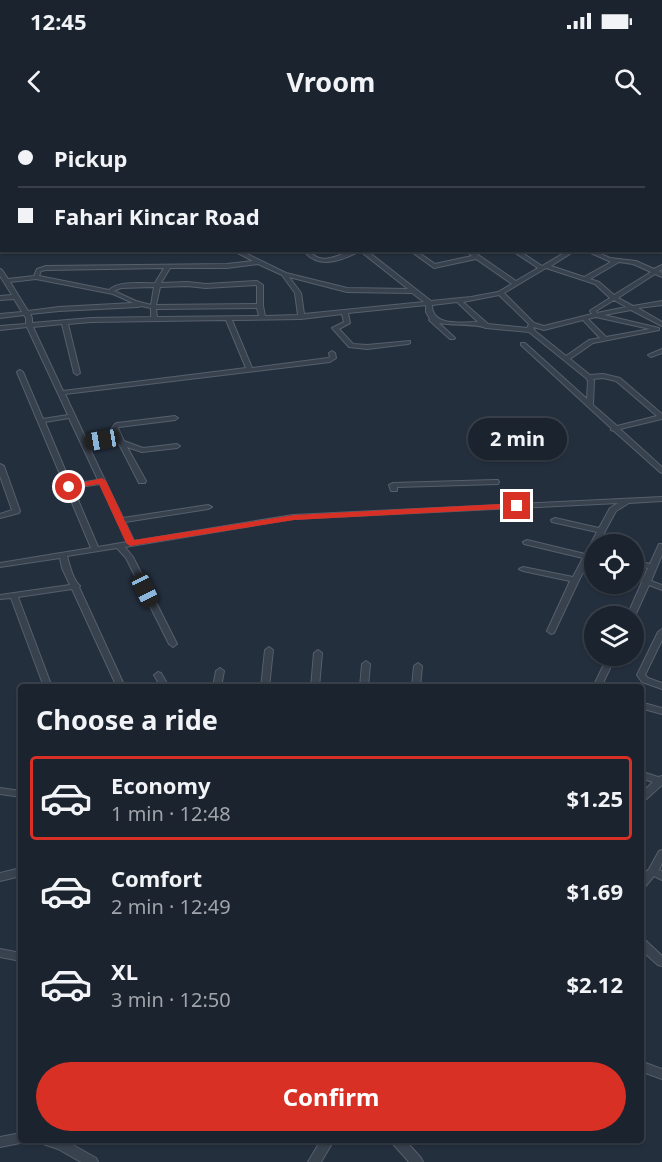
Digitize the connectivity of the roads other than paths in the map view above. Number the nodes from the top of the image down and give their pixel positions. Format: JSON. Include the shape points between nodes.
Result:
{"nodes":[{"id":1,"x":238,"y":252,"type":"edge"},
{"id":2,"x":305,"y":252,"type":"edge"},
{"id":3,"x":353,"y":252,"type":"edge"},
{"id":4,"x":364,"y":252,"type":"edge"},
{"id":5,"x":414,"y":252,"type":"edge"},
{"id":6,"x":470,"y":252,"type":"edge"},
{"id":7,"x":517,"y":252,"type":"edge"},
{"id":8,"x":570,"y":252,"type":"edge"},
{"id":9,"x":589,"y":252,"type":"edge"},
{"id":10,"x":476,"y":257,"type":"junction"},
{"id":11,"x":617,"y":261,"type":"junction"},
{"id":12,"x":260,"y":262,"type":"junction"},
{"id":13,"x":169,"y":266,"type":"junction"},
{"id":14,"x":543,"y":267,"type":"junction"},
{"id":15,"x":662,"y":267,"type":"edge"},
{"id":16,"x":123,"y":268,"type":"junction"},
{"id":17,"x":0,"y":271,"type":"edge"},
{"id":18,"x":654,"y":271,"type":"junction"},
{"id":19,"x":284,"y":274,"type":"junction"},
{"id":20,"x":662,"y":275,"type":"edge"},
{"id":21,"x":36,"y":277,"type":"junction"},
{"id":22,"x":585,"y":279,"type":"junction"},
{"id":23,"x":6,"y":281,"type":"junction"},
{"id":24,"x":515,"y":283,"type":"junction"},
{"id":25,"x":127,"y":286,"type":"junction"},
{"id":26,"x":156,"y":287,"type":"junction"},
{"id":27,"x":414,"y":291,"type":"junction"},
{"id":28,"x":110,"y":292,"type":"junction"},
{"id":29,"x":364,"y":292,"type":"junction"},
{"id":30,"x":500,"y":293,"type":"junction"},
{"id":31,"x":15,"y":297,"type":"junction"},
{"id":32,"x":613,"y":297,"type":"junction"},
{"id":33,"x":0,"y":298,"type":"edge"},
{"id":34,"x":459,"y":301,"type":"junction"},
{"id":35,"x":429,"y":303,"type":"junction"},
{"id":36,"x":662,"y":303,"type":"edge"},
{"id":37,"x":142,"y":305,"type":"junction"},
{"id":38,"x":417,"y":305,"type":"junction"},
{"id":39,"x":260,"y":306,"type":"junction"},
{"id":40,"x":153,"y":307,"type":"junction"},
{"id":41,"x":631,"y":307,"type":"junction"},
{"id":42,"x":374,"y":309,"type":"junction"},
{"id":43,"x":345,"y":312,"type":"junction"},
{"id":44,"x":26,"y":314,"type":"junction"},
{"id":45,"x":596,"y":315,"type":"junction"},
{"id":46,"x":0,"y":316,"type":"edge"},
{"id":47,"x":301,"y":317,"type":"junction"},
{"id":48,"x":228,"y":318,"type":"junction"},
{"id":49,"x":263,"y":318,"type":"junction"},
{"id":50,"x":584,"y":318,"type":"junction"},
{"id":51,"x":154,"y":319,"type":"junction"},
{"id":52,"x":64,"y":322,"type":"junction"},
{"id":53,"x":483,"y":324,"type":"junction"},
{"id":54,"x":29,"y":325,"type":"junction"},
{"id":55,"x":531,"y":327,"type":"junction"},
{"id":56,"x":660,"y":327,"type":"edge"},
{"id":57,"x":0,"y":328,"type":"edge"},
{"id":58,"x":452,"y":338,"type":"dead end"},
{"id":59,"x":604,"y":338,"type":"junction"},
{"id":60,"x":408,"y":342,"type":"dead end"},
{"id":61,"x":523,"y":344,"type":"dead end"},
{"id":62,"x":662,"y":351,"type":"edge"},
{"id":63,"x":332,"y":353,"type":"dead end"},
{"id":64,"x":651,"y":355,"type":"dead end"},
{"id":65,"x":565,"y":359,"type":"junction"},
{"id":66,"x":249,"y":370,"type":"junction"},
{"id":67,"x":20,"y":372,"type":"dead end"},
{"id":68,"x":77,"y":373,"type":"dead end"},
{"id":69,"x":589,"y":377,"type":"junction"},
{"id":70,"x":61,"y":393,"type":"junction"},
{"id":71,"x":590,"y":406,"type":"junction"},
{"id":72,"x":71,"y":416,"type":"junction"},
{"id":73,"x":662,"y":417,"type":"edge"},
{"id":74,"x":175,"y":418,"type":"dead end"},
{"id":75,"x":41,"y":421,"type":"junction"},
{"id":76,"x":614,"y":429,"type":"junction"},
{"id":77,"x":121,"y":440,"type":"junction"},
{"id":78,"x":85,"y":443,"type":"junction"},
{"id":79,"x":177,"y":446,"type":"dead end"},
{"id":80,"x":0,"y":466,"type":"edge"},
{"id":81,"x":662,"y":471,"type":"edge"},
{"id":82,"x":102,"y":481,"type":"junction"},
{"id":83,"x":142,"y":481,"type":"dead end"},
{"id":84,"x":495,"y":482,"type":"dead end"},
{"id":85,"x":69,"y":487,"type":"junction"},
{"id":86,"x":393,"y":489,"type":"dead end"},
{"id":87,"x":662,"y":499,"type":"edge"},
{"id":88,"x":630,"y":500,"type":"junction"},
{"id":89,"x":208,"y":507,"type":"dead end"},
{"id":90,"x":0,"y":516,"type":"edge"},
{"id":91,"x":555,"y":520,"type":"dead end"},
{"id":92,"x":120,"y":521,"type":"junction"},
{"id":93,"x":601,"y":531,"type":"junction"},
{"id":94,"x":600,"y":534,"type":"edge"},
{"id":95,"x":527,"y":542,"type":"dead end"},
{"id":96,"x":130,"y":543,"type":"junction"},
{"id":97,"x":119,"y":545,"type":"junction"},
{"id":98,"x":662,"y":546,"type":"edge"},
{"id":99,"x":95,"y":549,"type":"junction"},
{"id":100,"x":584,"y":553,"type":"edge"},
{"id":101,"x":63,"y":555,"type":"junction"},
{"id":102,"x":584,"y":564,"type":"edge"},
{"id":103,"x":0,"y":565,"type":"edge"},
{"id":104,"x":644,"y":565,"type":"edge"},
{"id":105,"x":651,"y":567,"type":"junction"},
{"id":106,"x":523,"y":569,"type":"dead end"},
{"id":107,"x":575,"y":580,"type":"junction"},
{"id":108,"x":645,"y":581,"type":"junction"},
{"id":109,"x":76,"y":586,"type":"junction"},
{"id":110,"x":662,"y":588,"type":"edge"},
{"id":111,"x":14,"y":596,"type":"junction"},
{"id":112,"x":0,"y":597,"type":"edge"},
{"id":113,"x":635,"y":606,"type":"edge"},
{"id":114,"x":551,"y":631,"type":"dead end"},
{"id":115,"x":662,"y":632,"type":"edge"},
{"id":116,"x":173,"y":644,"type":"dead end"},
{"id":117,"x":269,"y":650,"type":"dead end"},
{"id":118,"x":318,"y":653,"type":"dead end"},
{"id":119,"x":366,"y":664,"type":"dead end"},
{"id":120,"x":418,"y":666,"type":"dead end"},
{"id":121,"x":607,"y":666,"type":"edge"},
{"id":122,"x":220,"y":671,"type":"dead end"},
{"id":123,"x":158,"y":675,"type":"dead end"},
{"id":124,"x":47,"y":684,"type":"edge"},
{"id":125,"x":120,"y":684,"type":"edge"},
{"id":126,"x":163,"y":684,"type":"edge"},
{"id":127,"x":218,"y":684,"type":"edge"},
{"id":128,"x":265,"y":684,"type":"edge"},
{"id":129,"x":315,"y":684,"type":"edge"},
{"id":130,"x":364,"y":684,"type":"edge"},
{"id":131,"x":416,"y":684,"type":"edge"},
{"id":132,"x":598,"y":684,"type":"edge"},
{"id":133,"x":662,"y":686,"type":"edge"},
{"id":134,"x":644,"y":706,"type":"edge"},
{"id":135,"x":662,"y":711,"type":"edge"},
{"id":136,"x":644,"y":775,"type":"edge"},
{"id":137,"x":662,"y":781,"type":"edge"},
{"id":138,"x":0,"y":791,"type":"edge"},
{"id":139,"x":18,"y":794,"type":"edge"},
{"id":140,"x":644,"y":797,"type":"edge"},
{"id":141,"x":662,"y":854,"type":"edge"},
{"id":142,"x":18,"y":873,"type":"edge"},
{"id":143,"x":657,"y":874,"type":"edge"},
{"id":144,"x":0,"y":877,"type":"edge"},
{"id":145,"x":644,"y":882,"type":"edge"},
{"id":146,"x":644,"y":946,"type":"edge"},
{"id":147,"x":0,"y":953,"type":"edge"},
{"id":148,"x":18,"y":956,"type":"edge"},
{"id":149,"x":662,"y":962,"type":"edge"},
{"id":150,"x":644,"y":1067,"type":"edge"},
{"id":151,"x":662,"y":1074,"type":"edge"},
{"id":152,"x":18,"y":1139,"type":"edge"},
{"id":153,"x":0,"y":1142,"type":"edge"},
{"id":154,"x":56,"y":1143,"type":"edge"},
{"id":155,"x":326,"y":1143,"type":"edge"},
{"id":156,"x":400,"y":1143,"type":"edge"},
{"id":157,"x":92,"y":1162,"type":"edge"},
{"id":158,"x":314,"y":1162,"type":"edge"},
{"id":159,"x":417,"y":1162,"type":"edge"}],
"edges":[{"from":1,"to":12,"type":"street"},
{"from":2,"to":3,"type":"street","via":[[319,261]]},
{"from":4,"to":27,"type":"street"},
{"from":5,"to":10,"type":"street","via":[[434,266]]},
{"from":6,"to":10,"type":"street"},
{"from":7,"to":14,"type":"street"},
{"from":8,"to":14,"type":"street"},
{"from":9,"to":11,"type":"street"},
{"from":10,"to":24,"type":"street"},
{"from":11,"to":18,"type":"street","via":[[634,262]]},
{"from":11,"to":22,"type":"street"},
{"from":12,"to":13,"type":"street"},
{"from":12,"to":19,"type":"street"},
{"from":13,"to":16,"type":"street"},
{"from":13,"to":26,"type":"street"},
{"from":14,"to":22,"type":"street"},
{"from":14,"to":24,"type":"street"},
{"from":15,"to":18,"type":"street"},
{"from":16,"to":21,"type":"street","via":[[46,268],[40,269]]},
{"from":16,"to":25,"type":"street"},
{"from":17,"to":23,"type":"street"},
{"from":18,"to":20,"type":"street"},
{"from":18,"to":32,"type":"street"},
{"from":19,"to":29,"type":"street"},
{"from":19,"to":47,"type":"street","via":[[298,293]]},
{"from":21,"to":23,"type":"street"},
{"from":21,"to":28,"type":"street"},
{"from":22,"to":32,"type":"street","via":[[601,285]]},
{"from":23,"to":31,"type":"street"},
{"from":24,"to":30,"type":"street"},
{"from":25,"to":26,"type":"street"},
{"from":25,"to":28,"type":"street"},
{"from":26,"to":39,"type":"street","via":[[257,283]]},
{"from":26,"to":40,"type":"street"},
{"from":27,"to":29,"type":"street"},
{"from":27,"to":35,"type":"street"},
{"from":28,"to":37,"type":"street"},
{"from":29,"to":42,"type":"street"},
{"from":30,"to":34,"type":"street"},
{"from":30,"to":55,"type":"street"},
{"from":31,"to":33,"type":"street"},
{"from":31,"to":44,"type":"street"},
{"from":32,"to":41,"type":"street"},
{"from":32,"to":45,"type":"street","via":[[594,310]]},
{"from":34,"to":35,"type":"street"},
{"from":34,"to":53,"type":"street"},
{"from":35,"to":38,"type":"street"},
{"from":35,"to":53,"type":"street","via":[[429,313],[439,321]]},
{"from":36,"to":41,"type":"street"},
{"from":37,"to":40,"type":"street"},
{"from":37,"to":44,"type":"street"},
{"from":38,"to":42,"type":"street"},
{"from":38,"to":58,"type":"street"},
{"from":39,"to":40,"type":"street"},
{"from":39,"to":49,"type":"street"},
{"from":40,"to":51,"type":"street"},
{"from":41,"to":45,"type":"street"},
{"from":41,"to":56,"type":"street"},
{"from":42,"to":43,"type":"street"},
{"from":43,"to":47,"type":"street"},
{"from":43,"to":60,"type":"street","via":[[346,323],[336,328],[351,346]]},
{"from":44,"to":46,"type":"street"},
{"from":44,"to":54,"type":"street"},
{"from":45,"to":50,"type":"street"},
{"from":45,"to":56,"type":"street"},
{"from":47,"to":49,"type":"street"},
{"from":48,"to":49,"type":"street"},
{"from":48,"to":51,"type":"street"},
{"from":48,"to":66,"type":"street"},
{"from":50,"to":55,"type":"street","via":[[544,328]]},
{"from":50,"to":59,"type":"street"},
{"from":51,"to":52,"type":"street"},
{"from":52,"to":54,"type":"street"},
{"from":52,"to":68,"type":"street"},
{"from":53,"to":55,"type":"street"},
{"from":54,"to":57,"type":"street"},
{"from":54,"to":70,"type":"street"},
{"from":55,"to":65,"type":"street"},
{"from":56,"to":59,"type":"street"},
{"from":59,"to":65,"type":"street","via":[[588,342]]},
{"from":61,"to":71,"type":"street"},
{"from":62,"to":64,"type":"street"},
{"from":63,"to":66,"type":"street","via":[[330,360]]},
{"from":65,"to":69,"type":"street"},
{"from":66,"to":70,"type":"street"},
{"from":67,"to":75,"type":"street"},
{"from":69,"to":71,"type":"street"},
{"from":69,"to":73,"type":"street","via":[[618,380]]},
{"from":70,"to":72,"type":"street"},
{"from":71,"to":76,"type":"street"},
{"from":72,"to":75,"type":"street"},
{"from":72,"to":78,"type":"street"},
{"from":73,"to":76,"type":"street"},
{"from":74,"to":77,"type":"street","via":[[117,425]]},
{"from":75,"to":85,"type":"street"},
{"from":76,"to":81,"type":"street"},
{"from":77,"to":78,"type":"street"},
{"from":77,"to":79,"type":"street","via":[[142,450]]},
{"from":77,"to":83,"type":"street"},
{"from":78,"to":82,"type":"street"},
{"from":80,"to":90,"type":"street","via":[[15,512]]},
{"from":82,"to":85,"type":"street"},
{"from":82,"to":92,"type":"street"},
{"from":84,"to":86,"type":"street","via":[[393,485]]},
{"from":85,"to":99,"type":"street"},
{"from":87,"to":88,"type":"street"},
{"from":88,"to":93,"type":"street","via":[[613,510]]},
{"from":88,"to":96,"type":"street","via":[[319,515]]},
{"from":89,"to":92,"type":"street"},
{"from":91,"to":93,"type":"street"},
{"from":92,"to":96,"type":"street"},
{"from":93,"to":94,"type":"street"},
{"from":95,"to":100,"type":"street"},
{"from":96,"to":97,"type":"street"},
{"from":97,"to":99,"type":"street"},
{"from":97,"to":116,"type":"street","via":[[129,557]]},
{"from":98,"to":105,"type":"street"},
{"from":99,"to":101,"type":"street"},
{"from":101,"to":103,"type":"street"},
{"from":101,"to":109,"type":"street"},
{"from":102,"to":107,"type":"street"},
{"from":104,"to":105,"type":"street"},
{"from":105,"to":108,"type":"street"},
{"from":106,"to":107,"type":"street"},
{"from":107,"to":114,"type":"street"},
{"from":108,"to":110,"type":"street"},
{"from":108,"to":113,"type":"street"},
{"from":109,"to":111,"type":"street"},
{"from":109,"to":125,"type":"street"},
{"from":111,"to":112,"type":"street"},
{"from":111,"to":124,"type":"street"},
{"from":115,"to":133,"type":"street","via":[[641,675]]},
{"from":117,"to":128,"type":"street"},
{"from":118,"to":129,"type":"street"},
{"from":119,"to":130,"type":"street"},
{"from":120,"to":131,"type":"street"},
{"from":121,"to":132,"type":"street"},
{"from":122,"to":127,"type":"street"},
{"from":123,"to":126,"type":"street"},
{"from":134,"to":135,"type":"street"},
{"from":136,"to":137,"type":"street"},
{"from":137,"to":140,"type":"street"},
{"from":138,"to":139,"type":"street"},
{"from":141,"to":143,"type":"street"},
{"from":142,"to":144,"type":"street"},
{"from":143,"to":145,"type":"street"},
{"from":146,"to":149,"type":"street"},
{"from":147,"to":148,"type":"street"},
{"from":150,"to":151,"type":"street"},
{"from":152,"to":153,"type":"street"},
{"from":154,"to":157,"type":"street"},
{"from":155,"to":158,"type":"street"},
{"from":156,"to":159,"type":"street"}]}
